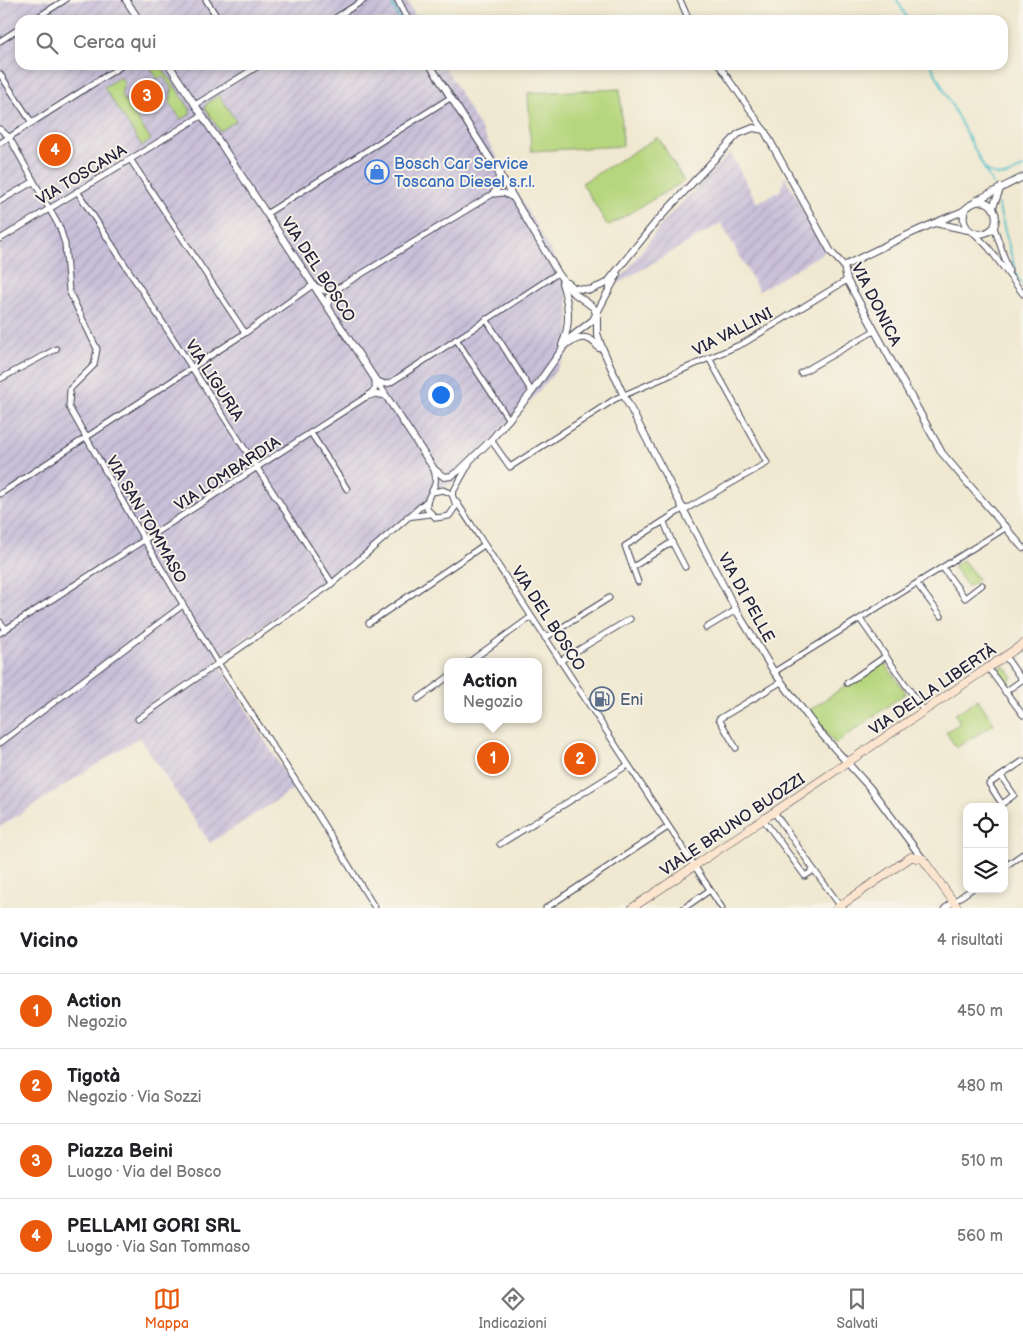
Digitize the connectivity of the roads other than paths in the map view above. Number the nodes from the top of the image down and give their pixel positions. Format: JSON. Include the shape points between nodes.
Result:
{"nodes":[{"id":1,"x":65,"y":0,"type":"edge"},
{"id":2,"x":126,"y":0,"type":"edge"},
{"id":3,"x":206,"y":0,"type":"edge"},
{"id":4,"x":364,"y":0,"type":"edge"},
{"id":5,"x":398,"y":0,"type":"edge"},
{"id":6,"x":680,"y":0,"type":"edge"},
{"id":7,"x":42,"y":15,"type":"edge"},
{"id":8,"x":136,"y":15,"type":"edge"},
{"id":9,"x":216,"y":15,"type":"edge"},
{"id":10,"x":340,"y":15,"type":"edge"},
{"id":11,"x":406,"y":15,"type":"edge"},
{"id":12,"x":688,"y":15,"type":"edge"},
{"id":13,"x":15,"y":31,"type":"edge"},
{"id":14,"x":0,"y":41,"type":"edge"},
{"id":15,"x":115,"y":70,"type":"edge"},
{"id":16,"x":171,"y":70,"type":"edge"},
{"id":17,"x":433,"y":70,"type":"edge"},
{"id":18,"x":722,"y":70,"type":"edge"},
{"id":19,"x":251,"y":71,"type":"edge"},
{"id":20,"x":0,"y":74,"type":"edge"},
{"id":21,"x":450,"y":98,"type":"junction"},
{"id":22,"x":195,"y":106,"type":"junction"},
{"id":23,"x":201,"y":116,"type":"junction"},
{"id":24,"x":32,"y":123,"type":"junction"},
{"id":25,"x":0,"y":129,"type":"edge"},
{"id":26,"x":764,"y":130,"type":"junction"},
{"id":27,"x":9,"y":138,"type":"junction"},
{"id":28,"x":0,"y":142,"type":"edge"},
{"id":29,"x":130,"y":159,"type":"junction"},
{"id":30,"x":496,"y":168,"type":"junction"},
{"id":31,"x":1023,"y":178,"type":"edge"},
{"id":32,"x":33,"y":182,"type":"junction"},
{"id":33,"x":1001,"y":187,"type":"junction"},
{"id":34,"x":77,"y":191,"type":"junction"},
{"id":35,"x":491,"y":195,"type":"junction"},
{"id":36,"x":0,"y":201,"type":"edge"},
{"id":37,"x":974,"y":202,"type":"junction"},
{"id":38,"x":518,"y":206,"type":"junction"},
{"id":39,"x":993,"y":207,"type":"junction"},
{"id":40,"x":48,"y":208,"type":"junction"},
{"id":41,"x":965,"y":210,"type":"junction"},
{"id":42,"x":266,"y":214,"type":"junction"},
{"id":43,"x":934,"y":223,"type":"junction"},
{"id":44,"x":994,"y":227,"type":"junction"},
{"id":45,"x":968,"y":230,"type":"junction"},
{"id":46,"x":975,"y":234,"type":"junction"},
{"id":47,"x":0,"y":239,"type":"edge"},
{"id":48,"x":844,"y":266,"type":"junction"},
{"id":49,"x":621,"y":267,"type":"junction"},
{"id":50,"x":558,"y":274,"type":"junction"},
{"id":51,"x":1011,"y":277,"type":"junction"},
{"id":52,"x":847,"y":280,"type":"junction"},
{"id":53,"x":314,"y":285,"type":"junction"},
{"id":54,"x":340,"y":287,"type":"junction"},
{"id":55,"x":1023,"y":294,"type":"edge"},
{"id":56,"x":330,"y":310,"type":"junction"},
{"id":57,"x":597,"y":315,"type":"junction"},
{"id":58,"x":486,"y":319,"type":"junction"},
{"id":59,"x":874,"y":331,"type":"junction"},
{"id":60,"x":245,"y":333,"type":"junction"},
{"id":61,"x":456,"y":339,"type":"junction"},
{"id":62,"x":56,"y":349,"type":"dead end"},
{"id":63,"x":557,"y":356,"type":"junction"},
{"id":64,"x":606,"y":357,"type":"junction"},
{"id":65,"x":709,"y":358,"type":"junction"},
{"id":66,"x":192,"y":367,"type":"junction"},
{"id":67,"x":801,"y":373,"type":"dead end"},
{"id":68,"x":0,"y":379,"type":"edge"},
{"id":69,"x":375,"y":380,"type":"junction"},
{"id":70,"x":532,"y":392,"type":"junction"},
{"id":71,"x":624,"y":395,"type":"junction"},
{"id":72,"x":366,"y":397,"type":"junction"},
{"id":73,"x":388,"y":398,"type":"junction"},
{"id":74,"x":509,"y":420,"type":"junction"},
{"id":75,"x":311,"y":433,"type":"junction"},
{"id":76,"x":85,"y":437,"type":"junction"},
{"id":77,"x":491,"y":440,"type":"junction"},
{"id":78,"x":476,"y":456,"type":"junction"},
{"id":79,"x":257,"y":469,"type":"junction"},
{"id":80,"x":434,"y":469,"type":"junction"},
{"id":81,"x":347,"y":489,"type":"dead end"},
{"id":82,"x":433,"y":492,"type":"junction"},
{"id":83,"x":0,"y":494,"type":"edge"},
{"id":84,"x":452,"y":494,"type":"junction"},
{"id":85,"x":456,"y":500,"type":"junction"},
{"id":86,"x":427,"y":501,"type":"junction"},
{"id":87,"x":684,"y":509,"type":"junction"},
{"id":88,"x":430,"y":514,"type":"junction"},
{"id":89,"x":452,"y":514,"type":"junction"},
{"id":90,"x":407,"y":517,"type":"junction"},
{"id":91,"x":467,"y":519,"type":"junction"},
{"id":92,"x":664,"y":522,"type":"junction"},
{"id":93,"x":1007,"y":527,"type":"junction"},
{"id":94,"x":145,"y":541,"type":"junction"},
{"id":95,"x":672,"y":542,"type":"junction"},
{"id":96,"x":484,"y":545,"type":"junction"},
{"id":97,"x":1023,"y":548,"type":"edge"},
{"id":98,"x":633,"y":567,"type":"junction"},
{"id":99,"x":686,"y":567,"type":"dead end"},
{"id":100,"x":943,"y":568,"type":"junction"},
{"id":101,"x":638,"y":582,"type":"dead end"},
{"id":102,"x":332,"y":583,"type":"junction"},
{"id":103,"x":917,"y":584,"type":"junction"},
{"id":104,"x":982,"y":586,"type":"dead end"},
{"id":105,"x":609,"y":598,"type":"dead end"},
{"id":106,"x":183,"y":605,"type":"junction"},
{"id":107,"x":736,"y":610,"type":"junction"},
{"id":108,"x":941,"y":616,"type":"dead end"},
{"id":109,"x":531,"y":617,"type":"junction"},
{"id":110,"x":630,"y":619,"type":"dead end"},
{"id":111,"x":860,"y":619,"type":"junction"},
{"id":112,"x":0,"y":622,"type":"edge"},
{"id":113,"x":369,"y":623,"type":"dead end"},
{"id":114,"x":706,"y":628,"type":"dead end"},
{"id":115,"x":6,"y":629,"type":"junction"},
{"id":116,"x":0,"y":633,"type":"edge"},
{"id":117,"x":545,"y":638,"type":"junction"},
{"id":118,"x":1023,"y":644,"type":"edge"},
{"id":119,"x":886,"y":656,"type":"junction"},
{"id":120,"x":1005,"y":656,"type":"junction"},
{"id":121,"x":475,"y":658,"type":"edge"},
{"id":122,"x":560,"y":662,"type":"junction"},
{"id":123,"x":218,"y":663,"type":"junction"},
{"id":124,"x":988,"y":668,"type":"junction"},
{"id":125,"x":774,"y":672,"type":"junction"},
{"id":126,"x":444,"y":680,"type":"edge"},
{"id":127,"x":781,"y":682,"type":"junction"},
{"id":128,"x":847,"y":682,"type":"dead end"},
{"id":129,"x":1006,"y":692,"type":"junction"},
{"id":130,"x":418,"y":699,"type":"dead end"},
{"id":131,"x":924,"y":711,"type":"junction"},
{"id":132,"x":1023,"y":715,"type":"edge"},
{"id":133,"x":138,"y":719,"type":"dead end"},
{"id":134,"x":0,"y":742,"type":"edge"},
{"id":135,"x":736,"y":748,"type":"dead end"},
{"id":136,"x":1023,"y":761,"type":"edge"},
{"id":137,"x":628,"y":765,"type":"junction"},
{"id":138,"x":851,"y":766,"type":"junction"},
{"id":139,"x":1001,"y":776,"type":"junction"},
{"id":140,"x":774,"y":812,"type":"junction"},
{"id":141,"x":778,"y":820,"type":"junction"},
{"id":142,"x":766,"y":822,"type":"junction"},
{"id":143,"x":668,"y":827,"type":"junction"},
{"id":144,"x":500,"y":844,"type":"dead end"},
{"id":145,"x":1023,"y":854,"type":"edge"},
{"id":146,"x":924,"y":860,"type":"junction"},
{"id":147,"x":1008,"y":864,"type":"edge"},
{"id":148,"x":694,"y":866,"type":"junction"},
{"id":149,"x":814,"y":870,"type":"junction"},
{"id":150,"x":710,"y":890,"type":"junction"},
{"id":151,"x":968,"y":893,"type":"edge"},
{"id":152,"x":956,"y":905,"type":"edge"},
{"id":153,"x":840,"y":907,"type":"edge"},
{"id":154,"x":376,"y":908,"type":"edge"},
{"id":155,"x":546,"y":908,"type":"edge"},
{"id":156,"x":632,"y":908,"type":"edge"},
{"id":157,"x":684,"y":908,"type":"edge"},
{"id":158,"x":722,"y":908,"type":"edge"},
{"id":159,"x":945,"y":908,"type":"edge"}],
"edges":[{"from":1,"to":7,"type":"street"},
{"from":2,"to":8,"type":"street"},
{"from":3,"to":9,"type":"street"},
{"from":4,"to":10,"type":"street"},
{"from":5,"to":11,"type":"street"},
{"from":6,"to":12,"type":"street"},
{"from":13,"to":14,"type":"street"},
{"from":15,"to":24,"type":"street"},
{"from":16,"to":22,"type":"street","name":"VIA DEL BOSCO"},
{"from":17,"to":21,"type":"street"},
{"from":18,"to":26,"type":"street","name":"VIA DONICA"},
{"from":19,"to":22,"type":"street"},
{"from":20,"to":24,"type":"street"},
{"from":21,"to":30,"type":"street"},
{"from":21,"to":42,"type":"street"},
{"from":22,"to":23,"type":"street","name":"VIA DEL BOSCO"},
{"from":23,"to":29,"type":"street","name":"VIA TOSCANA"},
{"from":23,"to":42,"type":"street","name":"VIA DEL BOSCO"},
{"from":24,"to":27,"type":"street"},
{"from":25,"to":27,"type":"street","name":"VIA SAN TOMMASO"},
{"from":26,"to":48,"type":"street","name":"VIA DONICA","via":[[831,252]]},
{"from":26,"to":49,"type":"street","via":[[753,128],[738,134],[655,223]]},
{"from":27,"to":28,"type":"street"},
{"from":27,"to":32,"type":"street","name":"VIA SAN TOMMASO"},
{"from":29,"to":34,"type":"street","name":"VIA TOSCANA"},
{"from":29,"to":60,"type":"street"},
{"from":30,"to":35,"type":"street","via":[[500,184]]},
{"from":30,"to":38,"type":"street"},
{"from":31,"to":33,"type":"street"},
{"from":32,"to":36,"type":"street"},
{"from":32,"to":40,"type":"street","name":"VIA SAN TOMMASO"},
{"from":33,"to":37,"type":"street"},
{"from":33,"to":39,"type":"street"},
{"from":34,"to":40,"type":"street","name":"VIA TOSCANA"},
{"from":34,"to":66,"type":"street","name":"VIA LIGURIA"},
{"from":35,"to":38,"type":"street","via":[[506,193]]},
{"from":35,"to":54,"type":"street"},
{"from":37,"to":39,"type":"street","via":[[984,202]]},
{"from":37,"to":41,"type":"street"},
{"from":38,"to":50,"type":"street"},
{"from":39,"to":44,"type":"street","via":[[997,216]]},
{"from":40,"to":47,"type":"street","name":"VIA TOSCANA"},
{"from":40,"to":76,"type":"street","name":"VIA SAN TOMMASO","via":[[63,236],[69,291],[97,349],[94,365],[73,385],[68,395],[69,407]]},
{"from":41,"to":43,"type":"street"},
{"from":41,"to":45,"type":"street","via":[[963,219]]},
{"from":42,"to":53,"type":"street","name":"VIA DEL BOSCO"},
{"from":43,"to":45,"type":"street"},
{"from":43,"to":48,"type":"street"},
{"from":44,"to":46,"type":"street","via":[[984,234]]},
{"from":44,"to":51,"type":"street"},
{"from":45,"to":46,"type":"street"},
{"from":46,"to":51,"type":"street"},
{"from":48,"to":52,"type":"street","name":"VIA DONICA"},
{"from":49,"to":50,"type":"street","via":[[607,283],[590,290],[574,288]]},
{"from":49,"to":57,"type":"street"},
{"from":50,"to":57,"type":"street","via":[[571,291],[591,305]]},
{"from":50,"to":58,"type":"street"},
{"from":50,"to":63,"type":"street","via":[[565,294],[569,324]]},
{"from":51,"to":55,"type":"street"},
{"from":52,"to":59,"type":"street","name":"VIA DONICA"},
{"from":52,"to":65,"type":"street","name":"VIA VALLINI","via":[[744,343]]},
{"from":53,"to":54,"type":"street","via":[[325,291]]},
{"from":53,"to":56,"type":"street","name":"VIA DEL BOSCO"},
{"from":53,"to":60,"type":"street"},
{"from":54,"to":56,"type":"street","via":[[328,297]]},
{"from":56,"to":69,"type":"street","name":"VIA DEL BOSCO"},
{"from":57,"to":63,"type":"street","via":[[570,338]]},
{"from":57,"to":64,"type":"street","name":"VIA DI PELLE","via":[[597,333]]},
{"from":58,"to":61,"type":"street"},
{"from":58,"to":70,"type":"street"},
{"from":59,"to":67,"type":"street"},
{"from":59,"to":93,"type":"street","name":"VIA DONICA","via":[[942,453]]},
{"from":60,"to":66,"type":"street"},
{"from":61,"to":69,"type":"street","via":[[390,382],[385,384]]},
{"from":61,"to":74,"type":"street"},
{"from":62,"to":68,"type":"street"},
{"from":63,"to":64,"type":"street","via":[[570,343],[583,337],[592,340]]},
{"from":63,"to":70,"type":"street"},
{"from":64,"to":71,"type":"street","name":"VIA DI PELLE"},
{"from":65,"to":71,"type":"street","name":"VIA VALLINI"},
{"from":65,"to":87,"type":"street","via":[[767,463]]},
{"from":66,"to":76,"type":"street"},
{"from":66,"to":79,"type":"street","name":"VIA LIGURIA"},
{"from":69,"to":72,"type":"street","via":[[374,388]]},
{"from":69,"to":73,"type":"street","name":"VIA DEL BOSCO"},
{"from":70,"to":74,"type":"street"},
{"from":71,"to":77,"type":"street","name":"VIA VALLINI","via":[[510,467]]},
{"from":71,"to":87,"type":"street","name":"VIA DI PELLE"},
{"from":72,"to":73,"type":"street","via":[[381,394]]},
{"from":72,"to":75,"type":"street","name":"VIA LOMBARDIA"},
{"from":73,"to":80,"type":"street","name":"VIA DEL BOSCO"},
{"from":74,"to":77,"type":"street"},
{"from":75,"to":79,"type":"street","name":"VIA LOMBARDIA"},
{"from":75,"to":81,"type":"street"},
{"from":76,"to":83,"type":"street"},
{"from":76,"to":94,"type":"street","name":"VIA SAN TOMMASO"},
{"from":77,"to":78,"type":"street"},
{"from":78,"to":80,"type":"street","via":[[451,476],[444,477]]},
{"from":78,"to":84,"type":"street"},
{"from":79,"to":94,"type":"street","name":"VIA LOMBARDIA"},
{"from":79,"to":102,"type":"street","name":"VIA LIGURIA"},
{"from":80,"to":82,"type":"street","via":[[436,483]]},
{"from":82,"to":84,"type":"street","via":[[443,490]]},
{"from":82,"to":86,"type":"street"},
{"from":84,"to":85,"type":"street","name":"VIA DEL BOSCO"},
{"from":85,"to":89,"type":"street"},
{"from":85,"to":91,"type":"street","name":"VIA DEL BOSCO"},
{"from":86,"to":88,"type":"street"},
{"from":86,"to":90,"type":"street"},
{"from":87,"to":92,"type":"street"},
{"from":87,"to":107,"type":"street","name":"VIA DI PELLE"},
{"from":88,"to":89,"type":"street","via":[[441,519]]},
{"from":88,"to":90,"type":"street"},
{"from":89,"to":91,"type":"street"},
{"from":90,"to":102,"type":"street"},
{"from":91,"to":96,"type":"street","name":"VIA DEL BOSCO"},
{"from":92,"to":95,"type":"street"},
{"from":92,"to":98,"type":"street","via":[[625,546]]},
{"from":93,"to":97,"type":"street","name":"VIA DONICA"},
{"from":93,"to":100,"type":"street"},
{"from":94,"to":106,"type":"street","name":"VIA SAN TOMMASO"},
{"from":94,"to":115,"type":"street","name":"VIA LOMBARDIA"},
{"from":95,"to":98,"type":"street"},
{"from":95,"to":99,"type":"street"},
{"from":96,"to":109,"type":"street","name":"VIA DEL BOSCO"},
{"from":96,"to":113,"type":"street"},
{"from":98,"to":101,"type":"street"},
{"from":100,"to":103,"type":"street"},
{"from":100,"to":104,"type":"street","via":[[965,598]]},
{"from":102,"to":123,"type":"street"},
{"from":103,"to":108,"type":"street"},
{"from":103,"to":111,"type":"street"},
{"from":105,"to":117,"type":"street"},
{"from":106,"to":123,"type":"street","name":"VIA SAN TOMMASO"},
{"from":106,"to":134,"type":"street"},
{"from":107,"to":114,"type":"street"},
{"from":107,"to":125,"type":"street","name":"VIA DI PELLE"},
{"from":109,"to":117,"type":"street","name":"VIA DEL BOSCO"},
{"from":109,"to":121,"type":"street"},
{"from":110,"to":122,"type":"street"},
{"from":111,"to":119,"type":"street"},
{"from":111,"to":125,"type":"street"},
{"from":112,"to":115,"type":"street"},
{"from":115,"to":116,"type":"street","name":"VIA LOMBARDIA"},
{"from":117,"to":122,"type":"street","name":"VIA DEL BOSCO"},
{"from":118,"to":120,"type":"main road","name":"VIA DELLA LIBERTÀ"},
{"from":119,"to":128,"type":"street"},
{"from":119,"to":131,"type":"street"},
{"from":120,"to":124,"type":"main road","name":"VIA DELLA LIBERTÀ"},
{"from":120,"to":129,"type":"street","via":[[1022,680]]},
{"from":122,"to":137,"type":"street","name":"VIA DEL BOSCO"},
{"from":123,"to":133,"type":"street"},
{"from":123,"to":154,"type":"street","name":"VIA SAN TOMMASO"},
{"from":124,"to":129,"type":"street"},
{"from":124,"to":131,"type":"main road","name":"VIA DELLA LIBERTÀ"},
{"from":125,"to":127,"type":"street","name":"VIA DI PELLE"},
{"from":126,"to":130,"type":"street"},
{"from":127,"to":135,"type":"street","via":[[719,718]]},
{"from":127,"to":138,"type":"street","name":"VIA DI PELLE"},
{"from":129,"to":132,"type":"street"},
{"from":131,"to":138,"type":"main road","name":"VIA DELLA LIBERTÀ","via":[[857,756]]},
{"from":136,"to":139,"type":"street"},
{"from":137,"to":143,"type":"street","name":"VIA DEL BOSCO"},
{"from":137,"to":144,"type":"street"},
{"from":138,"to":140,"type":"main road","name":"VIALE BRUNO BUOZZI"},
{"from":138,"to":146,"type":"street","name":"VIA DI PELLE"},
{"from":139,"to":139,"type":"street","via":[[1014,795],[1002,804],[989,784]]},
{"from":140,"to":141,"type":"street"},
{"from":140,"to":142,"type":"main road","name":"VIALE BRUNO BUOZZI"},
{"from":141,"to":142,"type":"street"},
{"from":141,"to":149,"type":"street"},
{"from":142,"to":148,"type":"main road","name":"VIALE BRUNO BUOZZI"},
{"from":142,"to":149,"type":"street","via":[[805,876]]},
{"from":143,"to":148,"type":"street","name":"VIA DEL BOSCO"},
{"from":143,"to":155,"type":"street"},
{"from":145,"to":147,"type":"street"},
{"from":146,"to":152,"type":"main road","name":"VIA DI PELLE"},
{"from":146,"to":153,"type":"main road","via":[[911,857]]},
{"from":148,"to":150,"type":"street","name":"VIA DEL BOSCO"},
{"from":148,"to":156,"type":"main road","name":"VIALE BRUNO BUOZZI"},
{"from":149,"to":153,"type":"street"},
{"from":150,"to":157,"type":"street"},
{"from":150,"to":158,"type":"street","name":"VIA DEL BOSCO"},
{"from":151,"to":152,"type":"street"},
{"from":152,"to":159,"type":"street"}]}
